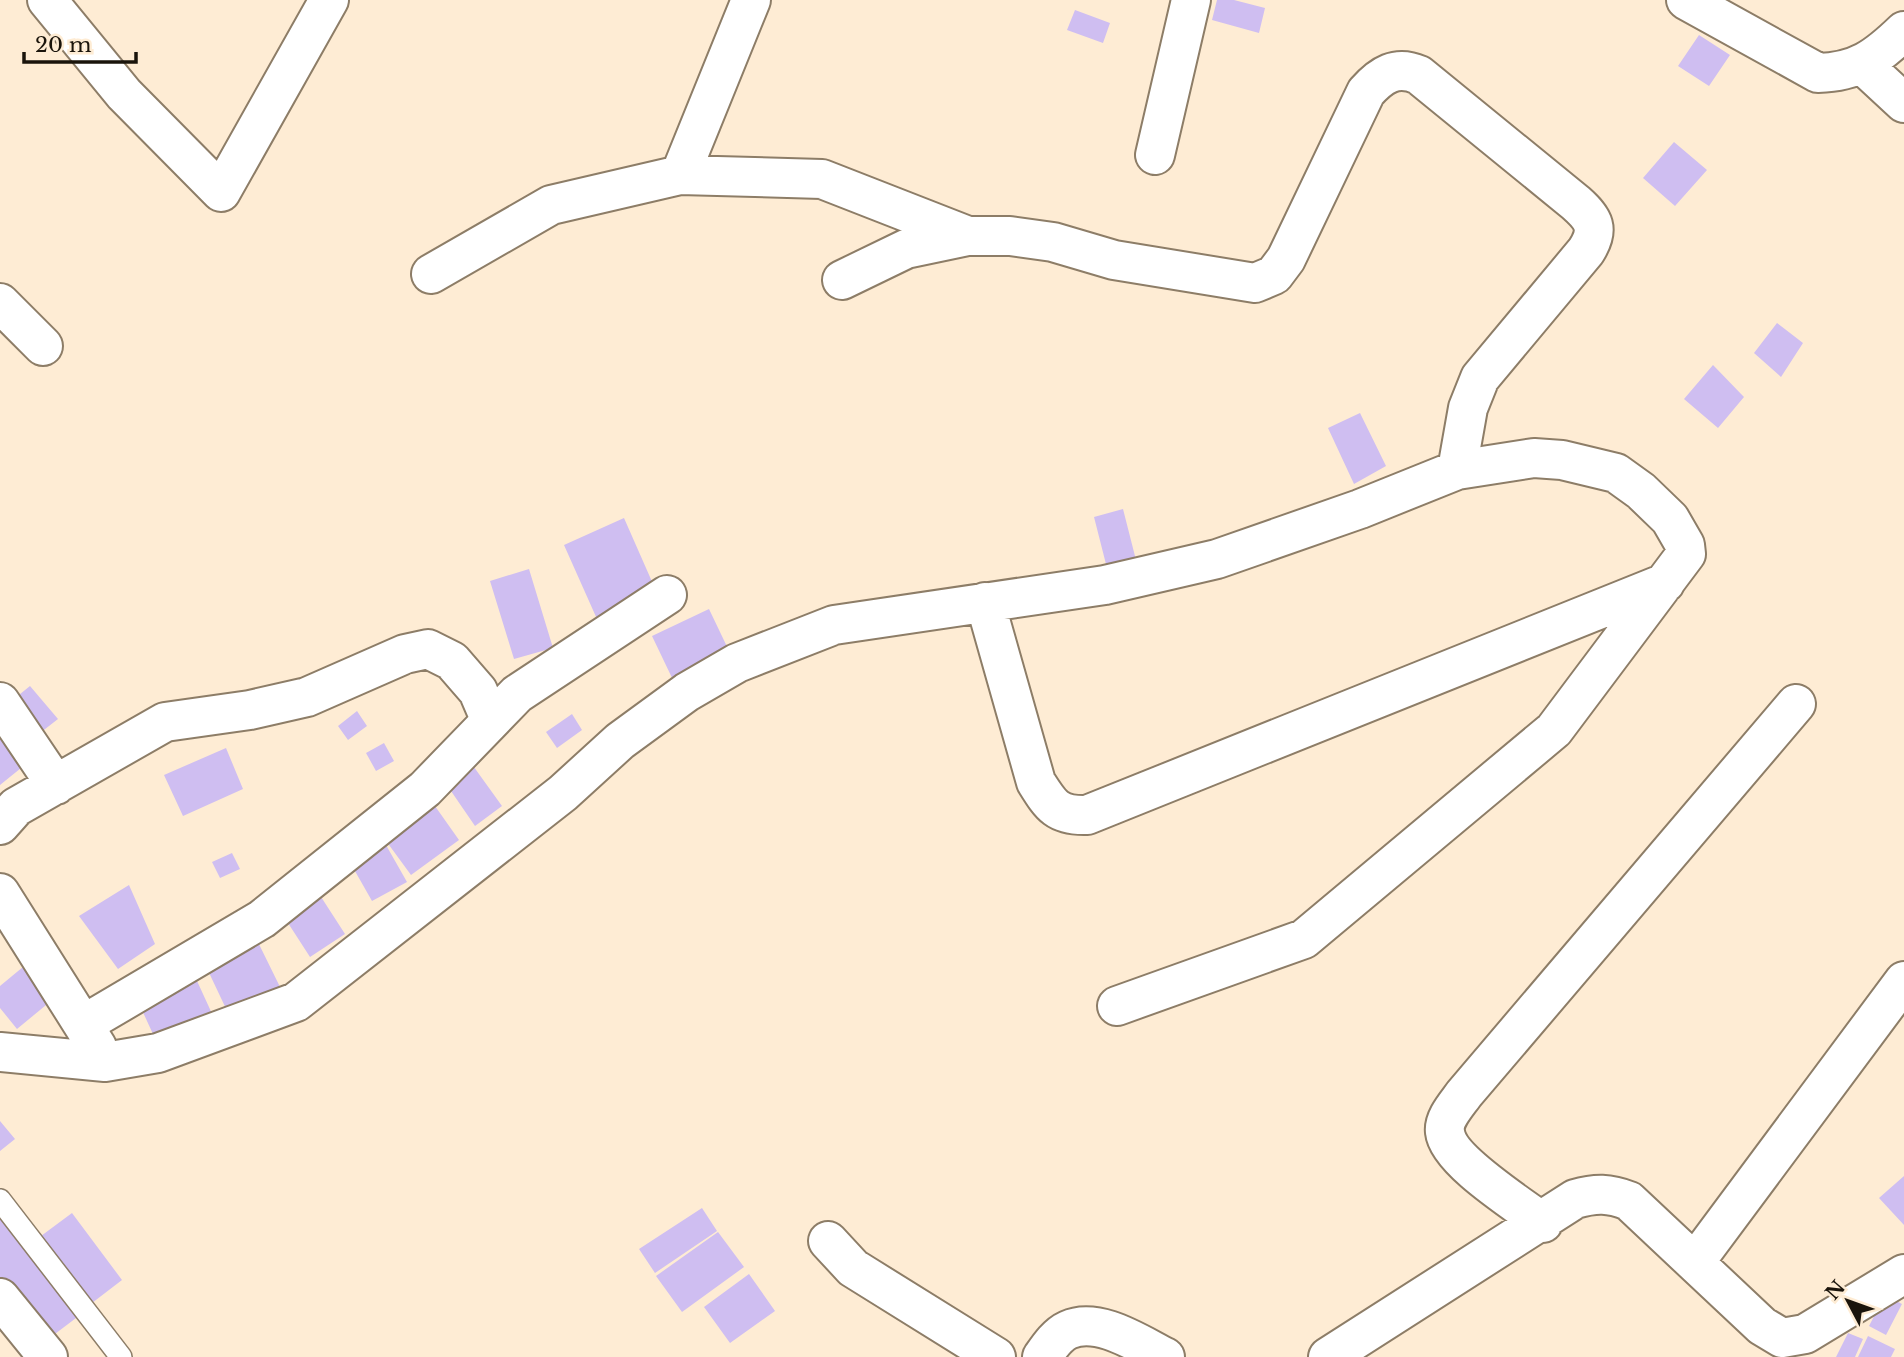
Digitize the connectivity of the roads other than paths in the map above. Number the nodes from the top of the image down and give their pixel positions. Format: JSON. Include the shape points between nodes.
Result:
{"nodes":[{"id":1,"x":47,"y":0,"type":"edge"},
{"id":2,"x":751,"y":0,"type":"edge"},
{"id":3,"x":1191,"y":0,"type":"edge"},
{"id":4,"x":1686,"y":0,"type":"edge"},
{"id":5,"x":320,"y":3,"type":"edge"},
{"id":6,"x":1904,"y":31,"type":"edge"},
{"id":7,"x":1863,"y":65,"type":"junction"},
{"id":8,"x":1904,"y":103,"type":"edge"},
{"id":9,"x":1155,"y":155,"type":"dead end"},
{"id":10,"x":680,"y":175,"type":"junction"},
{"id":11,"x":968,"y":236,"type":"junction"},
{"id":12,"x":431,"y":275,"type":"dead end"},
{"id":13,"x":842,"y":280,"type":"dead end"},
{"id":14,"x":0,"y":303,"type":"edge"},
{"id":15,"x":43,"y":346,"type":"dead end"},
{"id":16,"x":1458,"y":470,"type":"junction"},
{"id":17,"x":1665,"y":583,"type":"junction"},
{"id":18,"x":667,"y":594,"type":"dead end"},
{"id":19,"x":985,"y":602,"type":"junction"},
{"id":20,"x":0,"y":702,"type":"edge"},
{"id":21,"x":1796,"y":704,"type":"dead end"},
{"id":22,"x":490,"y":719,"type":"junction"},
{"id":23,"x":57,"y":785,"type":"junction"},
{"id":24,"x":0,"y":825,"type":"edge"},
{"id":25,"x":0,"y":893,"type":"edge"},
{"id":26,"x":1904,"y":981,"type":"edge"},
{"id":27,"x":1117,"y":1006,"type":"dead end"},
{"id":28,"x":84,"y":1024,"type":"junction"},
{"id":29,"x":0,"y":1052,"type":"edge"},
{"id":30,"x":104,"y":1062,"type":"junction"},
{"id":31,"x":0,"y":1200,"type":"edge"},
{"id":32,"x":1543,"y":1223,"type":"junction"},
{"id":33,"x":828,"y":1241,"type":"dead end"},
{"id":34,"x":1695,"y":1262,"type":"junction"},
{"id":35,"x":1904,"y":1274,"type":"edge"},
{"id":36,"x":0,"y":1298,"type":"edge"},
{"id":37,"x":48,"y":1357,"type":"edge"},
{"id":38,"x":121,"y":1357,"type":"edge"},
{"id":39,"x":996,"y":1357,"type":"edge"},
{"id":40,"x":1042,"y":1357,"type":"edge"},
{"id":41,"x":1165,"y":1357,"type":"edge"},
{"id":42,"x":1328,"y":1357,"type":"edge"}],
"edges":[{"from":1,"to":5,"type":"street","via":[[124,93],[221,192]]},
{"from":2,"to":10,"type":"street"},
{"from":3,"to":9,"type":"street"},
{"from":4,"to":7,"type":"street","via":[[1818,73]]},
{"from":6,"to":7,"type":"street"},
{"from":7,"to":8,"type":"street"},
{"from":10,"to":11,"type":"street","via":[[822,179]]},
{"from":10,"to":12,"type":"street","via":[[551,205]]},
{"from":11,"to":13,"type":"street","via":[[906,249]]},
{"from":11,"to":16,"type":"street","via":[[1042,240],[1114,260],[1264,281],[1286,259],[1366,92],[1388,72],[1419,75],[1591,216],[1595,228],[1586,251],[1480,379],[1468,408]]},
{"from":14,"to":15,"type":"street"},
{"from":16,"to":17,"type":"street","via":[[1534,458],[1616,473],[1656,504],[1685,545],[1686,554]]},
{"from":16,"to":19,"type":"street","via":[[1217,559],[1105,585]]},
{"from":17,"to":19,"type":"street","via":[[1087,815],[1068,816],[1051,805],[1036,782]]},
{"from":17,"to":27,"type":"street","via":[[1554,730],[1304,939]]},
{"from":18,"to":22,"type":"street","via":[[517,694]]},
{"from":19,"to":30,"type":"street","via":[[834,625],[737,663],[687,692],[620,741],[563,793],[296,1002],[158,1053]]},
{"from":20,"to":23,"type":"street"},
{"from":21,"to":32,"type":"street","via":[[1448,1118],[1445,1132],[1453,1150]]},
{"from":22,"to":23,"type":"street","via":[[478,691],[452,661],[428,649],[405,654],[307,697],[166,722]]},
{"from":22,"to":28,"type":"street","via":[[425,789],[262,919]]},
{"from":23,"to":24,"type":"street","via":[[16,807]]},
{"from":25,"to":28,"type":"street"},
{"from":26,"to":34,"type":"street"},
{"from":28,"to":30,"type":"street"},
{"from":29,"to":30,"type":"street"},
{"from":31,"to":38,"type":"lane"},
{"from":32,"to":34,"type":"street","via":[[1575,1199],[1611,1194],[1629,1201]]},
{"from":32,"to":42,"type":"street"},
{"from":33,"to":39,"type":"street","via":[[853,1268]]},
{"from":34,"to":35,"type":"street","via":[[1762,1326],[1782,1338],[1805,1334]]},
{"from":36,"to":37,"type":"street"},
{"from":40,"to":41,"type":"street","via":[[1068,1330],[1087,1325]]}]}
